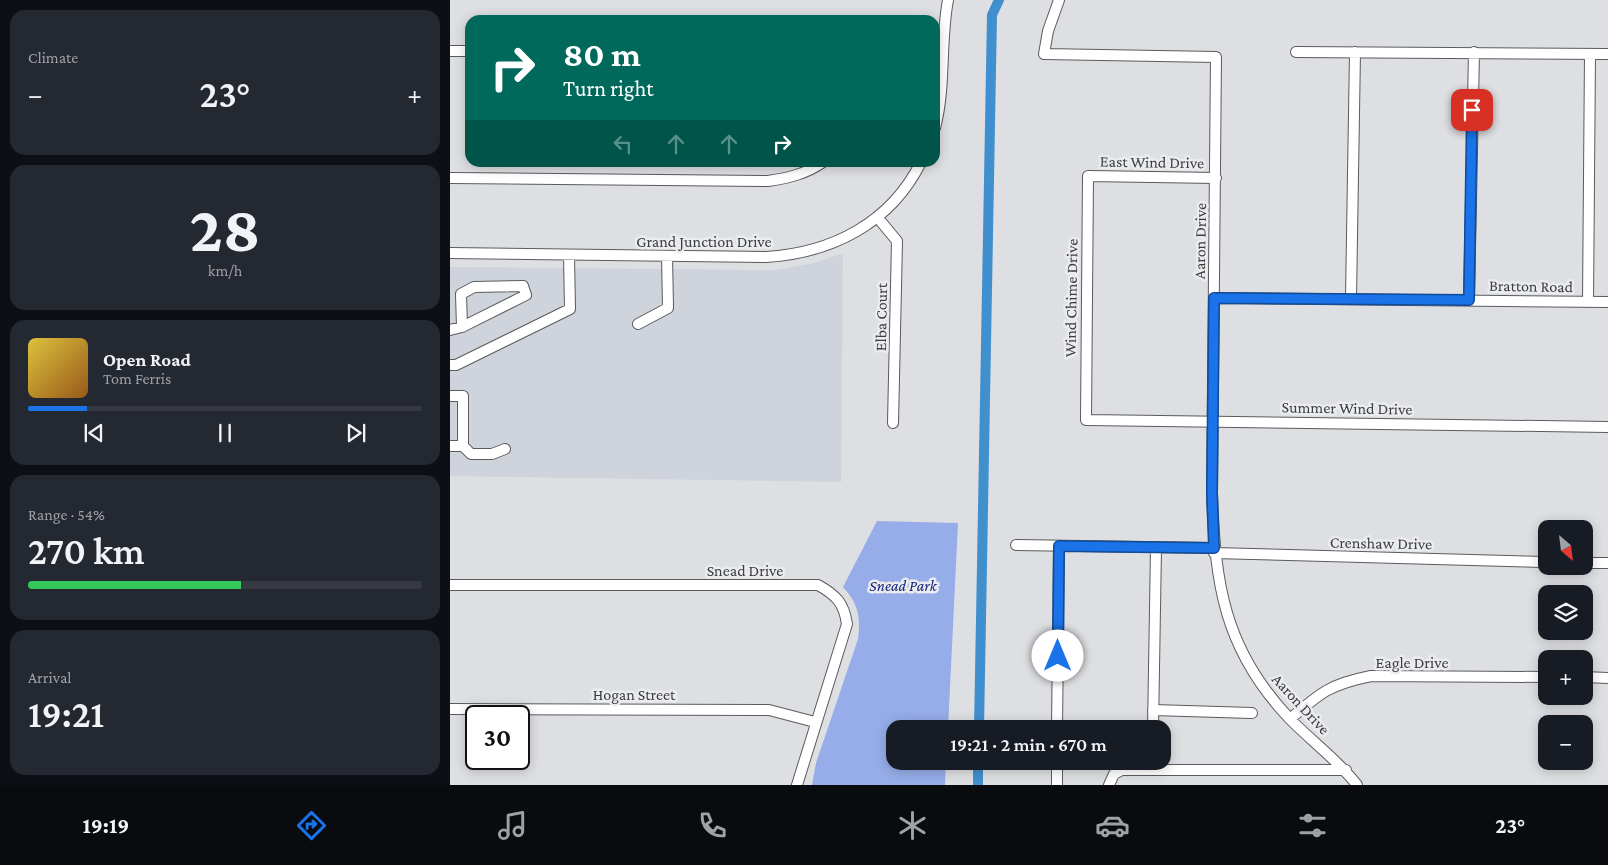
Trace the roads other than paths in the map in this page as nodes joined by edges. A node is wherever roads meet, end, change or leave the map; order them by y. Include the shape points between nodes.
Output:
1 (948, 0) edge
2 (1059, 0) edge
3 (940, 48) edge
4 (450, 51) edge
5 (465, 51) edge
6 (1296, 52) dead end
7 (1355, 52) junction
8 (1474, 52) junction
9 (1590, 54) junction
10 (1608, 54) edge
11 (816, 167) edge
12 (918, 167) edge
13 (1088, 176) joint
14 (450, 178) edge
15 (1216, 178) junction
16 (878, 218) junction
17 (450, 253) edge
18 (569, 255) junction
19 (667, 256) junction
20 (1214, 298) junction
21 (1351, 298) junction
22 (1469, 300) junction
23 (1588, 302) junction
24 (1608, 302) edge
25 (638, 324) dead end
26 (462, 327) junction
27 (450, 330) edge
28 (450, 365) edge
29 (450, 396) edge
30 (1086, 420) joint
31 (1213, 421) junction
32 (893, 423) dead end
33 (1608, 427) edge
34 (450, 446) edge
35 (463, 446) junction
36 (505, 449) dead end
37 (1016, 545) dead end
38 (1059, 546) junction
39 (1156, 548) junction
40 (1214, 551) junction
41 (1538, 562) edge
42 (1593, 563) edge
43 (1608, 564) edge
44 (450, 585) edge
45 (1538, 677) edge
46 (1593, 677) edge
47 (1608, 678) edge
48 (450, 709) edge
49 (1153, 710) junction
50 (1252, 713) dead end
51 (1290, 719) junction
52 (1057, 720) edge
53 (1152, 720) edge
54 (815, 722) junction
55 (1057, 770) edge
56 (1346, 770) junction
57 (797, 785) edge
58 (1057, 785) edge
59 (1109, 785) edge
60 (1357, 785) edge

1 - 3 street
2 - 15 street, Aaron Drive via 1044,54 1216,57
4 - 5 street
6 - 7 street
7 - 8 street
7 - 21 street
8 - 9 street
8 - 22 street
9 - 10 street
9 - 23 street
11 - 14 street via 790,178 768,181
12 - 16 street, Grand Junction Drive via 898,198
13 - 15 street, East Wind Drive
13 - 30 street, Wind Chime Drive
15 - 20 street, Aaron Drive
16 - 19 street, Grand Junction Drive via 835,243 792,256
16 - 32 street, Elba Court via 897,241
17 - 18 street, Grand Junction Drive
18 - 19 street, Grand Junction Drive
18 - 28 street via 570,309 456,365
19 - 25 street via 668,308
20 - 21 street, Bratton Road
20 - 31 street, Aaron Drive
21 - 22 street, Bratton Road
22 - 23 street, Bratton Road
23 - 24 street, Bratton Road
26 - 26 street via 526,295 523,286 474,287 461,294
26 - 27 street
29 - 35 street via 463,396
30 - 31 street, Summer Wind Drive
31 - 33 street, Summer Wind Drive
31 - 40 street, Aaron Drive
34 - 35 street
35 - 36 street via 471,454 492,454
37 - 38 street, Crenshaw Drive
38 - 39 street, Crenshaw Drive
38 - 52 street
39 - 40 street, Crenshaw Drive
39 - 49 street
40 - 41 street, Crenshaw Drive
40 - 51 street, Aaron Drive via 1223,604 1245,660 1266,692
42 - 43 street
44 - 54 street, Snead Drive via 818,585 840,600 848,624
45 - 51 street, Eagle Drive via 1372,676 1346,681 1320,693
46 - 47 street
48 - 54 street, Hogan Street via 769,710
49 - 50 street
49 - 53 street
51 - 56 street, Aaron Drive
54 - 57 street, Snead Drive
55 - 58 street
56 - 59 street via 1122,770 1114,774
56 - 60 street, Aaron Drive

